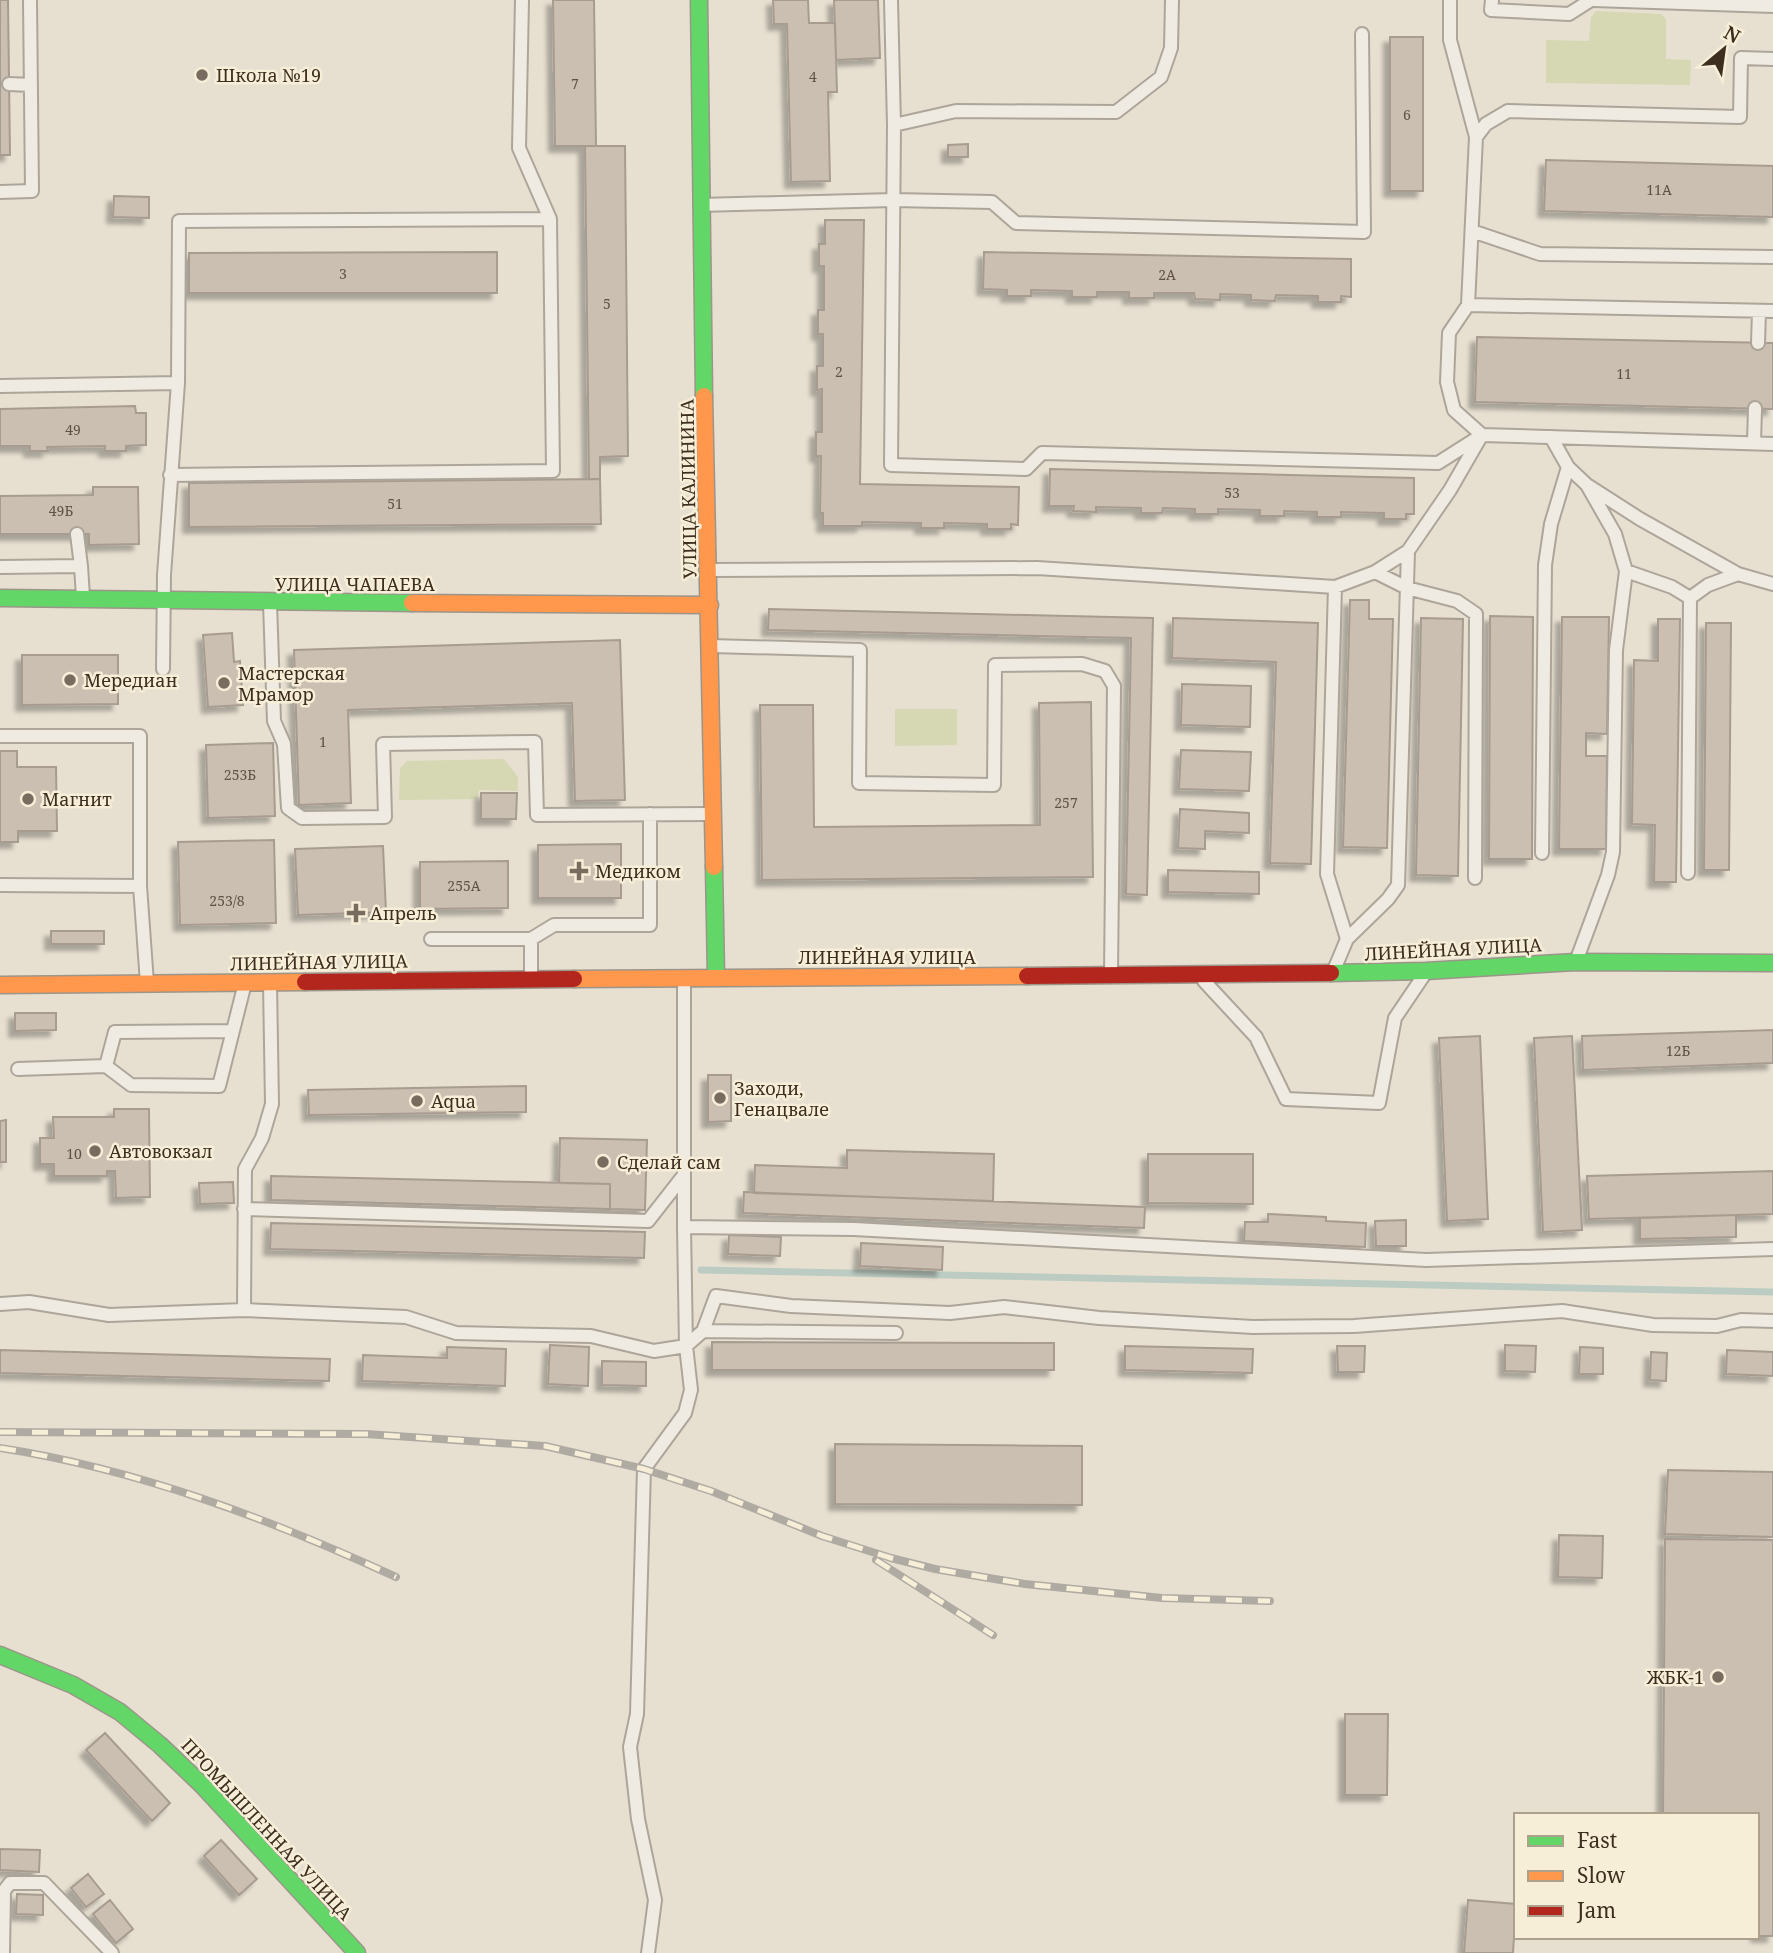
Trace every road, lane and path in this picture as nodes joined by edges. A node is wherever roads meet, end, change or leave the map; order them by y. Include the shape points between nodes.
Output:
1 (30, 0) edge
2 (522, 0) edge
3 (699, 0) edge
4 (891, 0) edge
5 (1172, 0) edge
6 (1450, 0) edge
7 (1492, 0) edge
8 (1592, 0) edge
9 (1773, 6) edge
10 (1362, 34) dead end
11 (1773, 59) edge
12 (9, 84) dead end
13 (31, 85) junction
14 (894, 125) junction
15 (1476, 137) junction
16 (0, 192) edge
17 (893, 200) junction
18 (700, 205) junction
19 (550, 219) junction
20 (1472, 231) junction
21 (1773, 257) edge
22 (1468, 305) junction
23 (1759, 311) junction
24 (1773, 311) edge
25 (1758, 343) dead end
26 (178, 383) junction
27 (0, 386) edge
28 (1755, 408) dead end
29 (1482, 435) junction
30 (1551, 437) junction
31 (1754, 443) junction
32 (1773, 444) edge
33 (1568, 467) junction
34 (170, 475) junction
35 (1587, 485) junction
36 (77, 534) dead end
37 (1408, 551) junction
38 (80, 566) junction
39 (0, 567) edge
40 (709, 569) junction
41 (1626, 571) junction
42 (1375, 572) junction
43 (1738, 574) junction
44 (1773, 584) edge
45 (1335, 587) junction
46 (1407, 588) junction
47 (1690, 597) junction
48 (0, 598) edge
49 (83, 599) junction
50 (163, 600) junction
51 (270, 602) junction
52 (710, 605) junction
53 (711, 646) junction
54 (163, 669) dead end
55 (0, 736) edge
56 (650, 814) junction
57 (714, 814) junction
58 (1542, 853) dead end
59 (1688, 873) dead end
60 (1475, 878) dead end
61 (0, 885) edge
62 (140, 886) junction
63 (431, 939) dead end
64 (531, 939) junction
65 (1346, 939) junction
66 (1576, 962) junction
67 (1773, 963) edge
68 (1426, 971) junction
69 (1332, 973) junction
70 (1111, 976) junction
71 (1199, 976) junction
72 (684, 977) junction
73 (716, 977) junction
74 (531, 979) junction
75 (270, 982) junction
76 (245, 983) junction
77 (147, 984) junction
78 (0, 985) edge
79 (233, 1031) junction
80 (106, 1066) junction
81 (18, 1069) dead end
82 (684, 1175) junction
83 (244, 1209) junction
84 (684, 1227) junction
85 (1773, 1249) edge
86 (0, 1304) edge
87 (244, 1310) junction
88 (1773, 1321) edge
89 (703, 1331) junction
90 (896, 1333) dead end
91 (686, 1346) junction
92 (0, 1655) edge
93 (4, 1953) edge
94 (112, 1953) edge
95 (357, 1953) edge
96 (648, 1953) edge

1 - 13 lane
2 - 19 lane via 519,148
3 - 18 main road, УЛИЦА КАЛИНИНА
4 - 14 lane
5 - 14 lane via 1171,48 1161,78 1116,112 956,111
6 - 15 lane via 1450,40
7 - 8 lane via 1491,10 1569,14
8 - 9 lane
10 - 17 lane via 1364,232 1016,223 992,202
11 - 15 lane via 1741,58 1740,117 1508,111 1486,124
12 - 13 lane
13 - 16 lane via 32,191
14 - 17 lane
15 - 20 lane
17 - 18 lane
17 - 29 lane via 891,465 1026,470 1042,453 1438,463
18 - 40 main road, УЛИЦА КАЛИНИНА
19 - 26 lane via 179,221
19 - 34 lane via 553,471
20 - 21 lane via 1540,254
20 - 22 lane
22 - 23 lane
22 - 29 lane via 1449,333 1447,382 1454,410
23 - 24 lane
23 - 25 lane
26 - 27 lane
26 - 34 lane
28 - 31 lane
29 - 30 lane
29 - 37 lane
30 - 31 lane
30 - 33 lane
31 - 32 lane
33 - 35 lane
33 - 58 lane via 1551,524 1545,565
34 - 50 lane
35 - 41 lane via 1615,534
35 - 43 lane
36 - 38 lane
37 - 42 lane
37 - 46 lane
38 - 39 lane
38 - 49 lane
40 - 45 lane via 1037,568
40 - 52 main road, УЛИЦА КАЛИНИНА
41 - 47 lane
41 - 66 lane via 1616,650 1613,852
42 - 45 lane
42 - 46 lane
43 - 44 lane
43 - 47 lane
45 - 65 lane via 1327,874
46 - 60 lane via 1457,601 1476,614
46 - 65 lane via 1398,885
47 - 59 lane
48 - 49 main road, УЛИЦА ЧАПАЕВА
49 - 50 main road, УЛИЦА ЧАПАЕВА
50 - 51 main road, УЛИЦА ЧАПАЕВА
50 - 54 lane
51 - 52 main road, УЛИЦА ЧАПАЕВА
51 - 56 lane via 274,722 284,744 288,808 302,818 385,817 383,744 535,741 537,815
52 - 53 main road, УЛИЦА КАЛИНИНА
53 - 57 main road, УЛИЦА КАЛИНИНА
53 - 70 lane via 860,650 859,783 994,785 995,665 1082,664 1105,671 1114,686
55 - 62 lane via 140,736
56 - 57 lane
56 - 64 lane via 650,925 554,925
57 - 73 main road, УЛИЦА КАЛИНИНА
61 - 62 lane
62 - 77 lane
63 - 64 lane
64 - 74 lane
65 - 69 lane
66 - 67 main road, ЛИНЕЙНАЯ УЛИЦА
66 - 68 main road, ЛИНЕЙНАЯ УЛИЦА
68 - 69 main road, ЛИНЕЙНАЯ УЛИЦА
68 - 71 lane via 1395,1018 1379,1103 1286,1099 1256,1037
69 - 71 main road, ЛИНЕЙНАЯ УЛИЦА
70 - 71 main road, ЛИНЕЙНАЯ УЛИЦА
70 - 73 main road, ЛИНЕЙНАЯ УЛИЦА
72 - 73 main road, ЛИНЕЙНАЯ УЛИЦА
72 - 74 main road, ЛИНЕЙНАЯ УЛИЦА
72 - 82 lane
74 - 75 main road, ЛИНЕЙНАЯ УЛИЦА
75 - 76 main road, ЛИНЕЙНАЯ УЛИЦА
75 - 83 lane via 272,1104 246,1169
76 - 77 main road, ЛИНЕЙНАЯ УЛИЦА
76 - 79 lane
77 - 78 main road, ЛИНЕЙНАЯ УЛИЦА
79 - 80 lane via 115,1032
79 - 80 lane via 219,1086 131,1085
80 - 81 lane
82 - 83 lane via 648,1221
82 - 84 lane
83 - 87 lane
84 - 85 lane via 854,1229 1426,1260
84 - 91 lane
86 - 87 lane via 29,1302 109,1315
87 - 91 lane via 406,1317 456,1334 591,1336 654,1351
88 - 89 lane via 1653,1325 1562,1311 1354,1326 1253,1327 1004,1307 950,1313 791,1306 716,1296
89 - 90 lane
89 - 91 lane
91 - 96 lane via 691,1390 685,1413 644,1469 637,1714 630,1747 638,1819 655,1900
92 - 95 main road, ПРОМЫШЛЕННАЯ УЛИЦА via 73,1685 120,1712 160,1745 202,1784
93 - 94 lane via 4,1891 10,1883 44,1882

